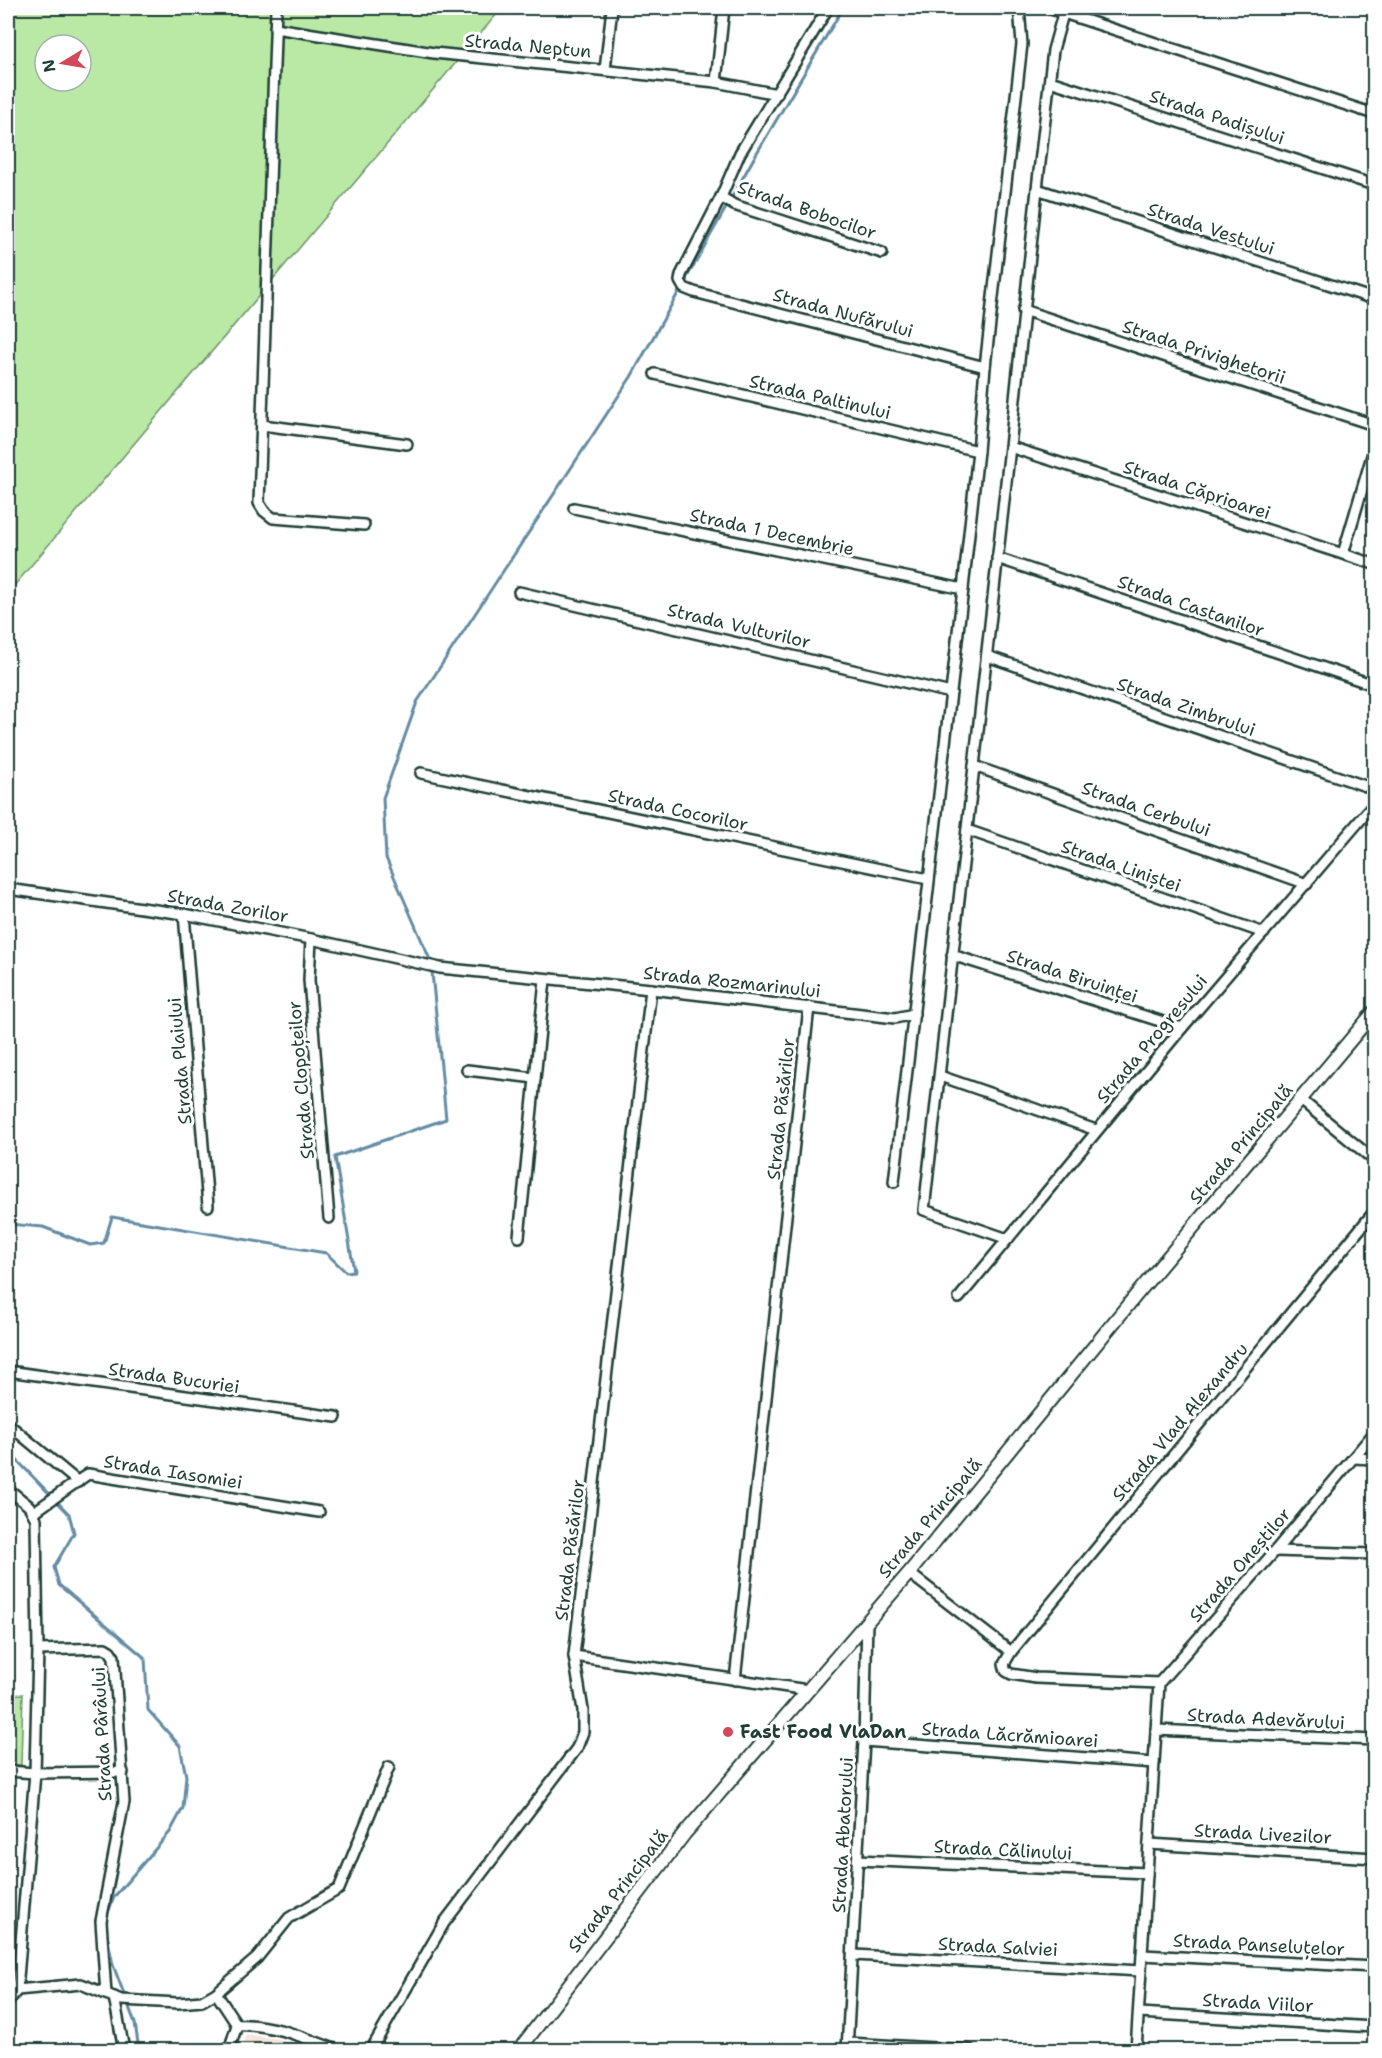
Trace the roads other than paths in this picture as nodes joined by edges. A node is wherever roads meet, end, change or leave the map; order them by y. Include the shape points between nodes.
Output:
1 (276, 8) edge
2 (612, 8) edge
3 (724, 8) edge
4 (828, 8) edge
5 (1019, 8) edge
6 (1048, 8) edge
7 (1063, 14) junction
8 (275, 28) junction
9 (605, 70) junction
10 (1050, 81) junction
11 (716, 82) junction
12 (777, 94) junction
13 (1374, 114) edge
14 (1374, 185) edge
15 (1037, 189) junction
16 (722, 197) junction
17 (882, 253) dead end
18 (1374, 299) edge
19 (1023, 310) junction
20 (985, 367) junction
21 (655, 375) dead end
22 (262, 425) junction
23 (1374, 425) edge
24 (407, 444) dead end
25 (1010, 447) junction
26 (1374, 449) edge
27 (978, 451) junction
28 (574, 508) dead end
29 (364, 525) dead end
30 (1343, 554) junction
31 (997, 558) junction
32 (1374, 564) edge
33 (963, 589) junction
34 (519, 592) dead end
35 (987, 656) junction
36 (1374, 685) edge
37 (951, 693) junction
38 (974, 766) junction
39 (420, 773) dead end
40 (1374, 789) edge
41 (1374, 804) edge
42 (967, 830) junction
43 (928, 879) junction
44 (1307, 884) junction
45 (8, 889) edge
46 (184, 914) junction
47 (1264, 933) junction
48 (311, 939) junction
49 (952, 955) junction
50 (440, 968) joint
51 (545, 980) junction
52 (651, 989) junction
53 (809, 1007) junction
54 (1374, 1012) edge
55 (914, 1014) junction
56 (1182, 1028) junction
57 (468, 1070) dead end
58 (940, 1076) junction
59 (535, 1078) junction
60 (1301, 1100) junction
61 (1096, 1130) junction
62 (1374, 1160) edge
63 (894, 1182) dead end
64 (208, 1206) dead end
65 (1374, 1212) edge
66 (328, 1218) dead end
67 (519, 1237) dead end
68 (1008, 1239) junction
69 (960, 1298) dead end
70 (8, 1371) edge
71 (336, 1417) dead end
72 (8, 1424) edge
73 (1374, 1433) edge
74 (1353, 1458) junction
75 (1374, 1459) edge
76 (78, 1482) junction
77 (8, 1489) edge
78 (34, 1512) junction
79 (319, 1512) dead end
80 (1275, 1551) junction
81 (1374, 1554) edge
82 (909, 1573) junction
83 (867, 1621) junction
84 (38, 1650) junction
85 (1011, 1652) junction
86 (574, 1656) junction
87 (735, 1680) junction
88 (1159, 1683) junction
89 (808, 1690) junction
90 (1156, 1730) junction
91 (1374, 1740) edge
92 (864, 1741) junction
93 (1154, 1762) junction
94 (389, 1767) dead end
95 (8, 1771) edge
96 (123, 1772) junction
97 (34, 1773) junction
98 (1149, 1844) junction
99 (1374, 1858) edge
100 (857, 1860) junction
101 (1147, 1873) junction
102 (854, 1955) junction
103 (1142, 1955) junction
104 (1374, 1967) edge
105 (1141, 1971) junction
106 (17, 1990) junction
107 (216, 1992) junction
108 (113, 1997) junction
109 (8, 2002) edge
110 (1139, 2013) junction
111 (237, 2025) junction
112 (1374, 2027) edge
113 (848, 2047) edge
114 (124, 2050) edge
115 (230, 2050) edge
116 (337, 2050) edge
117 (371, 2050) edge
118 (519, 2050) edge
119 (970, 2050) edge
120 (1136, 2050) edge

1 - 8 street
2 - 9 street
3 - 11 street
4 - 12 street
5 - 20 street via 1022,44
6 - 7 street
7 - 10 street
7 - 13 street
8 - 9 street, Strada Neptun via 434,53
8 - 22 street
9 - 11 street, Strada Neptun
10 - 14 street, Strada Padișului
10 - 15 street
11 - 12 street, Strada Neptun
12 - 16 street via 740,153
15 - 18 street, Strada Vestului
15 - 19 street
16 - 17 street, Strada Bobocilor via 734,205
16 - 20 street, Strada Nufărului via 681,275 686,287
19 - 23 street, Strada Privighetorii
19 - 25 street
20 - 27 street
21 - 27 street, Strada Paltinului
22 - 24 street
22 - 29 street via 260,503 268,515
25 - 30 street, Strada Căprioarei
25 - 31 street
26 - 30 street
27 - 33 street
28 - 33 street, Strada 1 Decembrie
30 - 32 street, Strada Căprioarei
31 - 35 street
31 - 36 street, Strada Castanilor
33 - 37 street
34 - 37 street, Strada Vulturilor
35 - 38 street
35 - 40 street, Strada Zimbrului
37 - 43 street
38 - 42 street
38 - 44 street, Strada Cerbului
39 - 43 street, Strada Cocorilor
41 - 44 street, Strada Progresului
42 - 47 street, Strada Liniștei
42 - 49 street
43 - 55 street
44 - 47 street, Strada Progresului
45 - 46 street, Strada Zorilor
46 - 48 street, Strada Zorilor
46 - 64 street, Strada Plaiului
47 - 56 street, Strada Progresului
48 - 50 street, Strada Zorilor
48 - 66 street, Strada Clopoțeilor via 309,980
49 - 56 street, Strada Biruinței
49 - 58 street
50 - 51 street, Strada Rozmarinului
51 - 52 street, Strada Rozmarinului
51 - 59 street
52 - 53 street, Strada Rozmarinului
52 - 86 street, Strada Păsărilor
53 - 55 street, Strada Rozmarinului via 895,1018
53 - 87 street, Strada Păsărilor
54 - 60 main road, Strada Principală
55 - 63 street
56 - 61 street, Strada Progresului
57 - 59 street
58 - 61 street
58 - 68 street via 924,1210
59 - 67 street
60 - 62 street
60 - 82 main road, Strada Principală
61 - 68 street, Strada Progresului
65 - 85 street, Strada Vlad Alexandru
68 - 69 street, Strada Progresului
70 - 71 street, Strada Bucuriei
72 - 76 street
73 - 74 street, Strada Oneștilor
74 - 75 street
74 - 80 street, Strada Oneștilor
76 - 78 street, Strada Iasomiei
76 - 79 street, Strada Iasomiei via 88,1474
77 - 78 street
78 - 84 street
80 - 81 street
80 - 88 street, Strada Oneștilor
82 - 83 main road, Strada Principală
82 - 85 street
83 - 89 main road, Strada Principală
83 - 92 street, Strada Abatorului
84 - 96 street, Strada Pârâului via 110,1651 115,1664
84 - 97 street
85 - 88 street via 1004,1664 1011,1674
86 - 87 street
86 - 117 street, Strada Păsărilor via 583,1710 583,1732 577,1748 444,1923
87 - 89 street
88 - 90 street
89 - 118 main road, Strada Principală via 654,1872
90 - 91 street, Strada Adevărului
90 - 93 street
92 - 93 street, Strada Lăcrămioarei
92 - 100 street, Strada Abatorului
93 - 98 street
94 - 107 street via 339,1889 289,1918 257,1958
95 - 97 street
96 - 97 street
96 - 108 street, Strada Pârâului via 124,1802 101,1921
97 - 106 street
98 - 99 street, Strada Livezilor
98 - 101 street
100 - 101 street, Strada Călinului
100 - 102 street, Strada Abatorului
101 - 103 street
102 - 105 street, Strada Salviei
102 - 113 street, Strada Abatorului
103 - 104 street, Strada Panseluțelor
103 - 105 street
105 - 110 street
106 - 108 street via 81,1984
106 - 109 street
107 - 108 street via 202,2001 190,2002
107 - 111 street
108 - 114 street, Strada Pârâului
110 - 112 street, Strada Viilor
110 - 120 street
111 - 115 street
111 - 116 street via 291,2032
113 - 119 street

